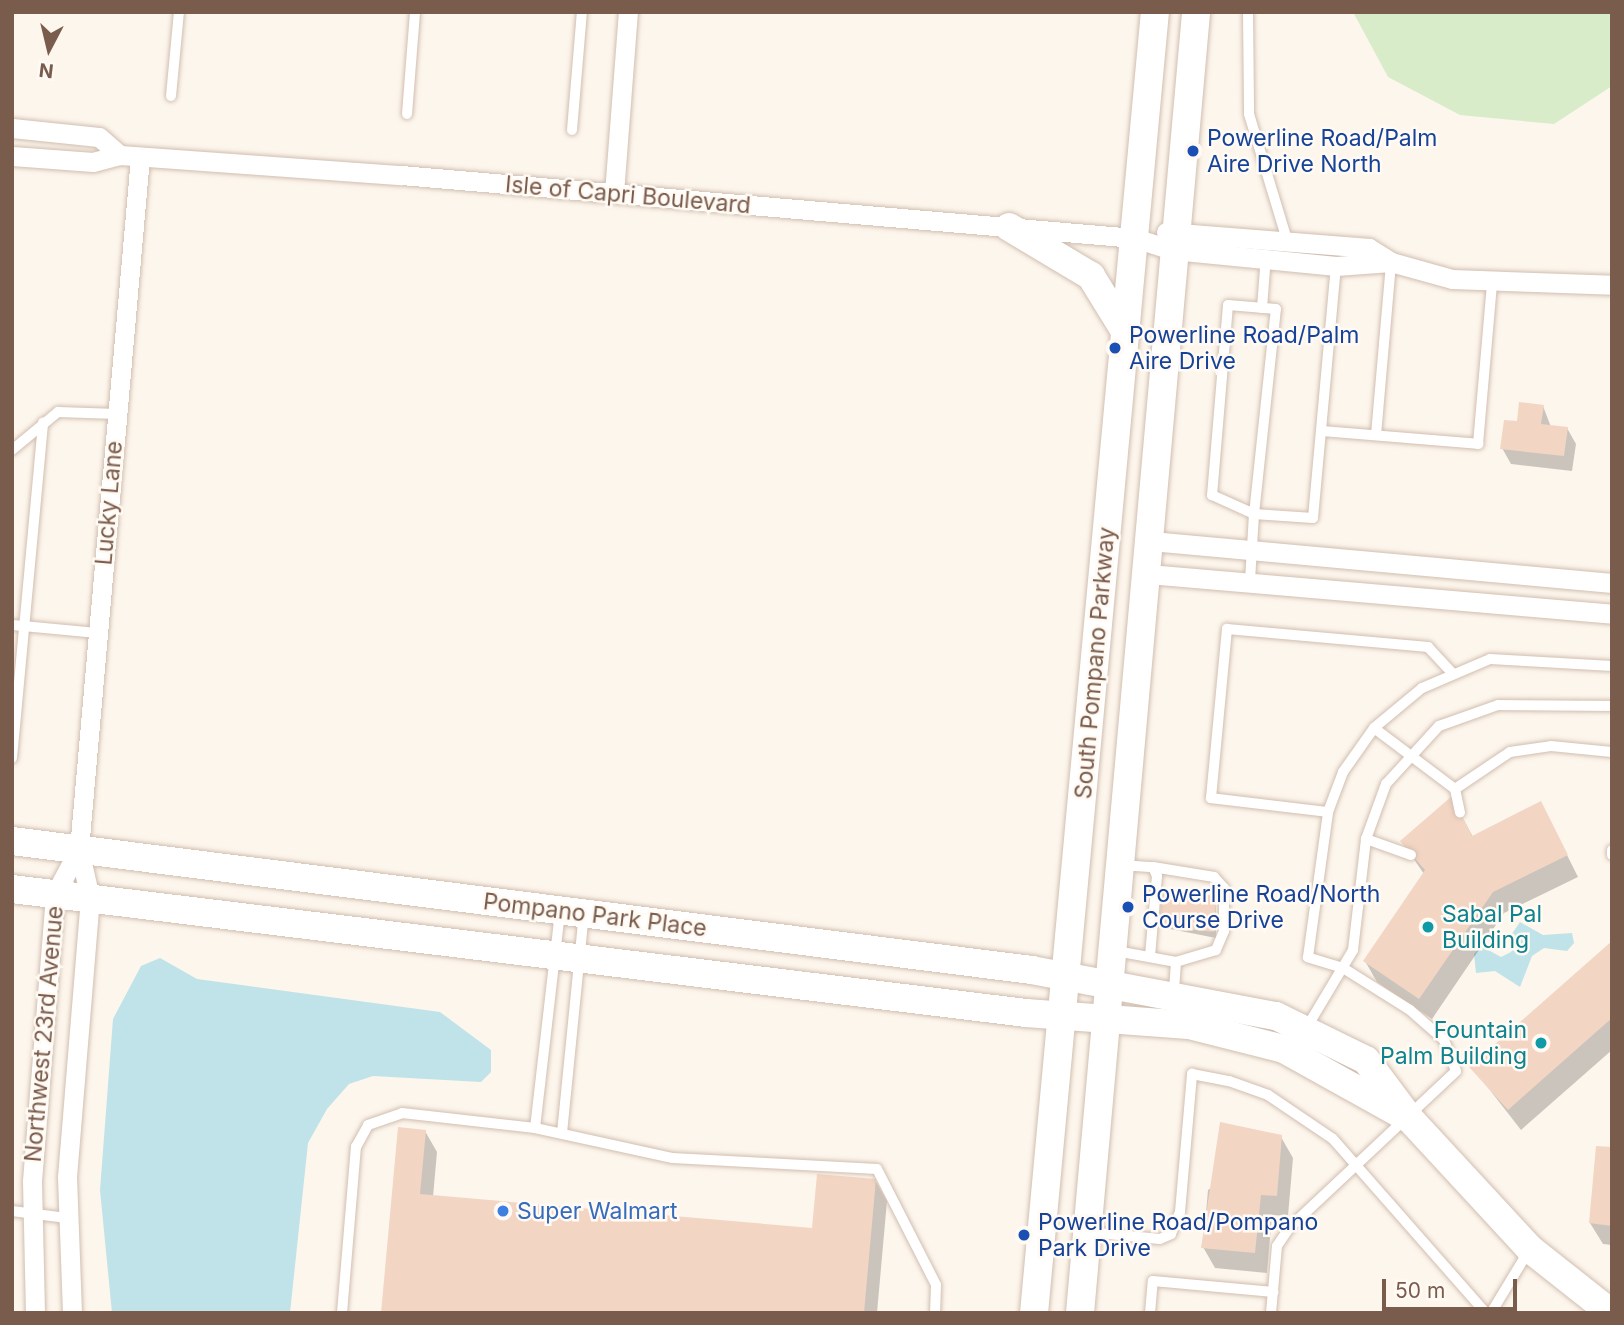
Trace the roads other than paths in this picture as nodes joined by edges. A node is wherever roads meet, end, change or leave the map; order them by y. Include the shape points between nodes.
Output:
1 (179, 12) edge
2 (415, 12) edge
3 (582, 12) edge
4 (628, 12) edge
5 (1154, 12) edge
6 (1196, 12) edge
7 (1248, 12) edge
8 (171, 96) dead end
9 (407, 114) dead end
10 (12, 128) edge
11 (572, 130) dead end
12 (120, 155) junction
13 (12, 156) edge
14 (140, 157) junction
15 (614, 193) junction
16 (1009, 227) junction
17 (1135, 238) junction
18 (1174, 240) junction
19 (1338, 245) junction
20 (1267, 249) junction
21 (1288, 251) junction
22 (1391, 262) junction
23 (1336, 266) junction
24 (1492, 283) junction
25 (1612, 285) edge
26 (1262, 308) junction
27 (1126, 333) junction
28 (117, 414) junction
29 (43, 422) junction
30 (1321, 431) junction
31 (1376, 435) junction
32 (12, 450) edge
33 (1254, 514) junction
34 (1151, 541) junction
35 (1252, 550) junction
36 (1392, 563) junction
37 (1148, 574) junction
38 (1554, 578) junction
39 (1250, 581) junction
40 (1612, 583) edge
41 (1391, 594) junction
42 (1553, 608) junction
43 (1612, 614) edge
44 (12, 625) edge
45 (28, 626) junction
46 (98, 633) junction
47 (1612, 666) edge
48 (1451, 672) junction
49 (1612, 706) edge
50 (1374, 728) junction
51 (1612, 752) edge
52 (1409, 755) junction
53 (12, 758) edge
54 (1455, 789) junction
55 (1328, 811) junction
56 (1460, 812) dead end
57 (1366, 839) junction
58 (12, 841) edge
59 (79, 849) junction
60 (1411, 855) dead end
61 (1121, 865) junction
62 (1153, 867) junction
63 (12, 889) edge
64 (55, 894) junction
65 (90, 898) junction
66 (572, 912) junction
67 (1113, 951) junction
68 (1150, 956) junction
69 (568, 958) junction
70 (1176, 962) junction
71 (1343, 968) junction
72 (1066, 976) junction
73 (1110, 987) junction
74 (1173, 998) junction
75 (1061, 1015) junction
76 (1314, 1016) junction
77 (1107, 1018) junction
78 (1410, 1119) junction
79 (535, 1128) junction
80 (562, 1133) junction
81 (1358, 1167) junction
82 (22, 1212) edge
83 (66, 1218) junction
84 (1087, 1232) junction
85 (1530, 1249) junction
86 (1273, 1292) junction
87 (35, 1313) edge
88 (72, 1313) edge
89 (342, 1313) edge
90 (934, 1313) edge
91 (1034, 1313) edge
92 (1080, 1313) edge
93 (1150, 1313) edge
94 (1271, 1313) edge
95 (1489, 1313) edge
96 (1611, 1313) edge

1 - 8 lane
2 - 9 lane
3 - 11 lane
4 - 15 street
5 - 17 street, South Pompano Parkway
6 - 18 street, South Pompano Parkway
7 - 21 lane via 1248,114
10 - 12 street, Isle of Capri Boulevard via 99,137
12 - 13 street, Isle of Capri Boulevard via 93,162
12 - 14 street, Isle of Capri Boulevard
14 - 15 street, Isle of Capri Boulevard
14 - 28 street, Lucky Lane
15 - 16 street, Isle of Capri Boulevard
16 - 17 street, Isle of Capri Boulevard
16 - 27 street via 1091,276
17 - 18 street, Isle of Capri Boulevard
17 - 27 street, South Pompano Parkway
18 - 20 street, Isle of Capri Boulevard
18 - 34 street, South Pompano Parkway
19 - 21 street
19 - 22 street via 1369,248
19 - 23 lane
20 - 21 street, Isle of Capri Boulevard
20 - 26 lane
21 - 23 street
22 - 23 street
22 - 24 street
22 - 31 lane
23 - 30 lane
24 - 25 street
24 - 31 lane via 1478,444
26 - 33 lane via 1276,309
26 - 33 lane via 1228,305 1212,495
27 - 72 street, South Pompano Parkway
28 - 29 lane via 58,412
28 - 46 street, Lucky Lane
29 - 32 lane
29 - 45 lane
30 - 31 lane
30 - 33 lane via 1313,519
33 - 35 lane
34 - 35 street
34 - 37 street, South Pompano Parkway
35 - 36 street
35 - 39 lane
36 - 38 street
36 - 41 street
37 - 39 street
37 - 61 street, South Pompano Parkway
38 - 40 street
38 - 42 street
39 - 41 street
41 - 42 street
42 - 43 street
44 - 45 lane
45 - 46 lane
45 - 53 lane
46 - 59 street, Lucky Lane
47 - 48 lane via 1490,659
48 - 50 lane
48 - 55 lane via 1428,647 1227,629 1211,798
49 - 52 lane via 1498,705 1440,726
50 - 52 lane
50 - 55 lane via 1343,772
51 - 54 lane via 1552,746 1510,752
52 - 54 lane
52 - 57 lane via 1386,784
54 - 56 lane
55 - 71 lane via 1308,957
57 - 60 lane
57 - 71 lane via 1359,922
58 - 59 street, Pompano Park Place
59 - 64 street, Northwest 23rd Avenue
59 - 65 street, Northwest 23rd Avenue
59 - 66 street, Pompano Park Place
61 - 62 lane
61 - 67 street, South Pompano Parkway
62 - 68 lane
62 - 70 lane via 1214,877 1224,888 1224,931 1216,950
63 - 64 street, Pompano Park Place
64 - 65 street, Pompano Park Place
64 - 82 street, Northwest 23rd Avenue
65 - 69 street, Pompano Park Place
65 - 83 street, Northwest 23rd Avenue
66 - 69 lane
66 - 69 lane
66 - 72 street, Pompano Park Place
67 - 68 lane
67 - 73 street, South Pompano Parkway
68 - 70 lane
69 - 75 street, Pompano Park Place
69 - 79 lane
69 - 80 lane
70 - 74 lane
71 - 76 lane
71 - 78 lane via 1444,1040 1456,1071
72 - 73 street, Pompano Park Place
72 - 75 street, South Pompano Parkway
73 - 74 street, Pompano Park Place
73 - 77 street, South Pompano Parkway
74 - 76 street, Pompano Park Place
75 - 77 street, Pompano Park Place
75 - 91 street, South Pompano Parkway
76 - 78 street, Pompano Park Place via 1366,1060
77 - 78 street, Pompano Park Place via 1212,1028 1266,1043 1320,1066
77 - 84 street, South Pompano Parkway
78 - 81 lane
78 - 85 street
79 - 80 lane
79 - 89 lane via 402,1113 368,1125 356,1147
80 - 90 lane via 673,1157 877,1169 936,1284
81 - 84 lane via 1324,1132 1268,1095 1192,1074 1177,1226 1160,1239
81 - 86 lane via 1289,1228 1278,1246
81 - 95 lane
82 - 83 lane
82 - 87 street, Northwest 23rd Avenue
83 - 88 street, Northwest 23rd Avenue
84 - 92 street, South Pompano Parkway
85 - 95 lane
85 - 96 street
86 - 93 lane via 1153,1281
86 - 94 lane

